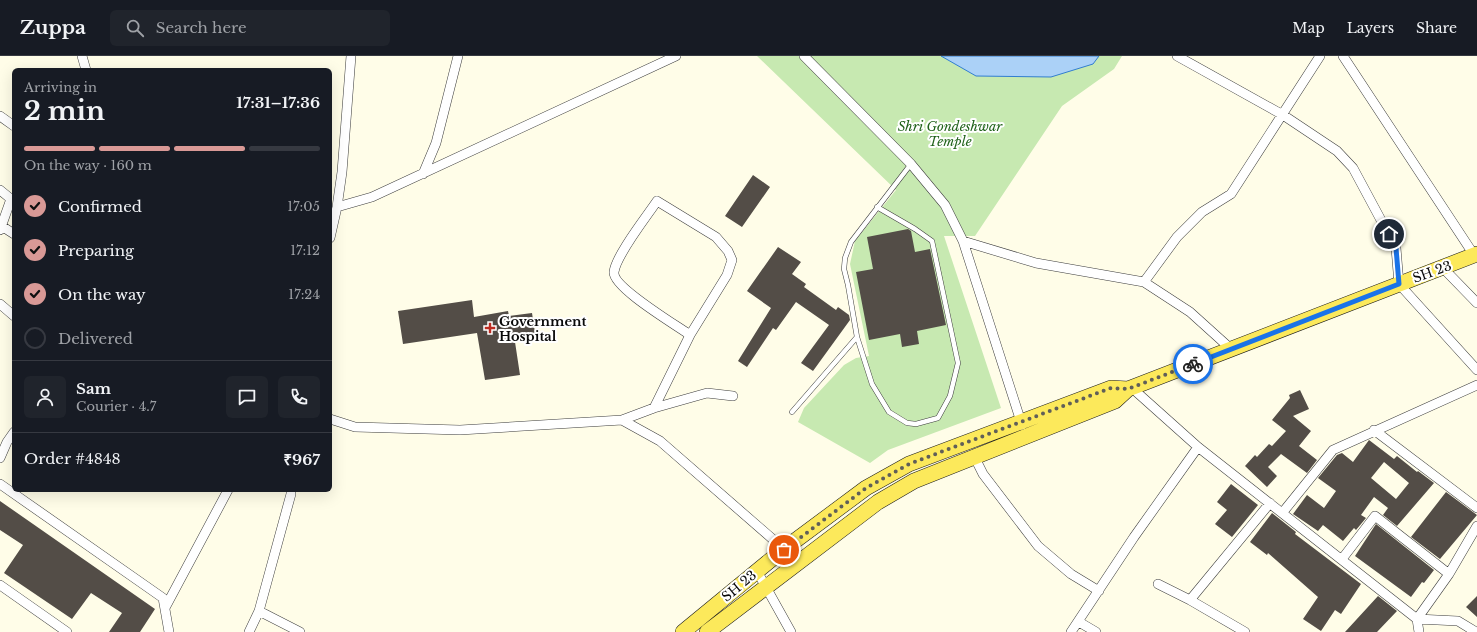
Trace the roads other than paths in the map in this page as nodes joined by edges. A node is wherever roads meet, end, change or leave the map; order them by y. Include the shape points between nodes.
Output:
1 (82, 56) edge
2 (351, 56) edge
3 (458, 56) edge
4 (676, 56) edge
5 (804, 56) edge
6 (1177, 56) edge
7 (1319, 56) edge
8 (1343, 56) edge
9 (85, 68) edge
10 (1283, 115) junction
11 (0, 116) edge
12 (12, 125) edge
13 (911, 164) junction
14 (423, 174) junction
15 (0, 190) edge
16 (337, 207) junction
17 (877, 208) junction
18 (1, 227) edge
19 (332, 229) edge
20 (12, 233) edge
21 (963, 241) junction
22 (1475, 254) edge
23 (1443, 268) junction
24 (1144, 282) junction
25 (1399, 284) junction
26 (1477, 303) edge
27 (0, 304) edge
28 (12, 314) edge
29 (690, 335) junction
30 (857, 337) junction
31 (1231, 349) junction
32 (1477, 370) edge
33 (1477, 384) edge
34 (1130, 388) junction
35 (733, 396) dead end
36 (1081, 398) junction
37 (654, 408) junction
38 (792, 412) dead end
39 (1086, 413) junction
40 (332, 420) edge
41 (622, 420) junction
42 (1020, 421) junction
43 (1374, 430) junction
44 (0, 435) edge
45 (12, 435) edge
46 (1026, 436) junction
47 (7, 442) junction
48 (1198, 447) junction
49 (939, 452) junction
50 (974, 456) junction
51 (0, 458) edge
52 (945, 468) junction
53 (0, 484) edge
54 (227, 492) edge
55 (291, 494) dead end
56 (1270, 503) junction
57 (1477, 508) edge
58 (1283, 512) junction
59 (1477, 526) edge
60 (784, 550) junction
61 (1342, 559) junction
62 (795, 564) junction
63 (757, 571) junction
64 (1449, 574) junction
65 (1158, 584) dead end
66 (0, 585) edge
67 (767, 585) junction
68 (1098, 591) junction
69 (1190, 600) junction
70 (165, 608) junction
71 (259, 611) junction
72 (1417, 618) junction
73 (1078, 622) junction
74 (1239, 630) edge
75 (67, 632) edge
76 (169, 632) edge
77 (249, 632) edge
78 (300, 632) edge
79 (683, 632) edge
80 (707, 632) edge
81 (791, 632) edge
82 (1071, 632) edge
83 (1096, 632) edge
84 (1419, 632) edge
85 (1476, 632) edge

1 - 9 street
2 - 16 street
3 - 14 street via 436,143
4 - 14 street
5 - 13 street
6 - 10 street
7 - 10 street
8 - 22 street
10 - 24 street via 1231,194 1202,212 1177,237
10 - 25 street via 1337,151 1353,168 1396,248
11 - 12 street
13 - 17 lane
13 - 21 street via 945,205
14 - 16 street via 372,197
15 - 18 street via 11,199
16 - 19 street
17 - 30 lane via 851,242 845,258 844,270
17 - 30 lane via 932,241 958,363 950,396 938,418 916,424 907,423 889,412 872,384
18 - 20 street
21 - 24 street via 1036,262
21 - 42 street
22 - 23 main road, SH 23
23 - 25 main road, SH 23
23 - 26 street
24 - 31 street via 1190,312
25 - 31 main road, SH 23
25 - 32 street
27 - 28 street
29 - 29 street via 627,292 615,280 614,272 619,258 657,200 716,237 732,260 728,275
29 - 37 street
30 - 38 lane
31 - 34 main road, SH 23
33 - 43 street
34 - 36 main road, SH 23 via 1111,388
34 - 39 main road via 1115,401
34 - 48 street
35 - 37 street via 707,393
36 - 39 main road
36 - 42 main road, SH 23
37 - 41 street
39 - 46 main road
40 - 41 street via 355,427 460,430
41 - 60 street via 660,441
42 - 46 street
42 - 49 main road, SH 23
43 - 57 street
43 - 58 street via 1333,450
44 - 47 street
45 - 47 street
46 - 50 main road
47 - 51 street
48 - 56 street
48 - 68 street
49 - 52 main road
49 - 60 main road, SH 23 via 909,464 866,488
50 - 52 main road
50 - 68 street via 983,474 1038,546 1071,574
52 - 62 main road via 914,481 878,502
53 - 70 street via 163,598
54 - 70 street
55 - 71 street
56 - 58 street
56 - 69 street
58 - 61 street
59 - 64 street
60 - 62 street
60 - 63 main road, SH 23
61 - 64 street via 1375,516
61 - 72 street
62 - 67 main road
63 - 67 street
63 - 79 main road, SH 23
64 - 72 street
65 - 69 street
66 - 75 street
67 - 80 main road
67 - 81 street
68 - 73 street
69 - 74 street
70 - 76 street
71 - 77 street
71 - 78 street
72 - 84 street
72 - 85 street via 1458,621
73 - 82 street
73 - 83 street

